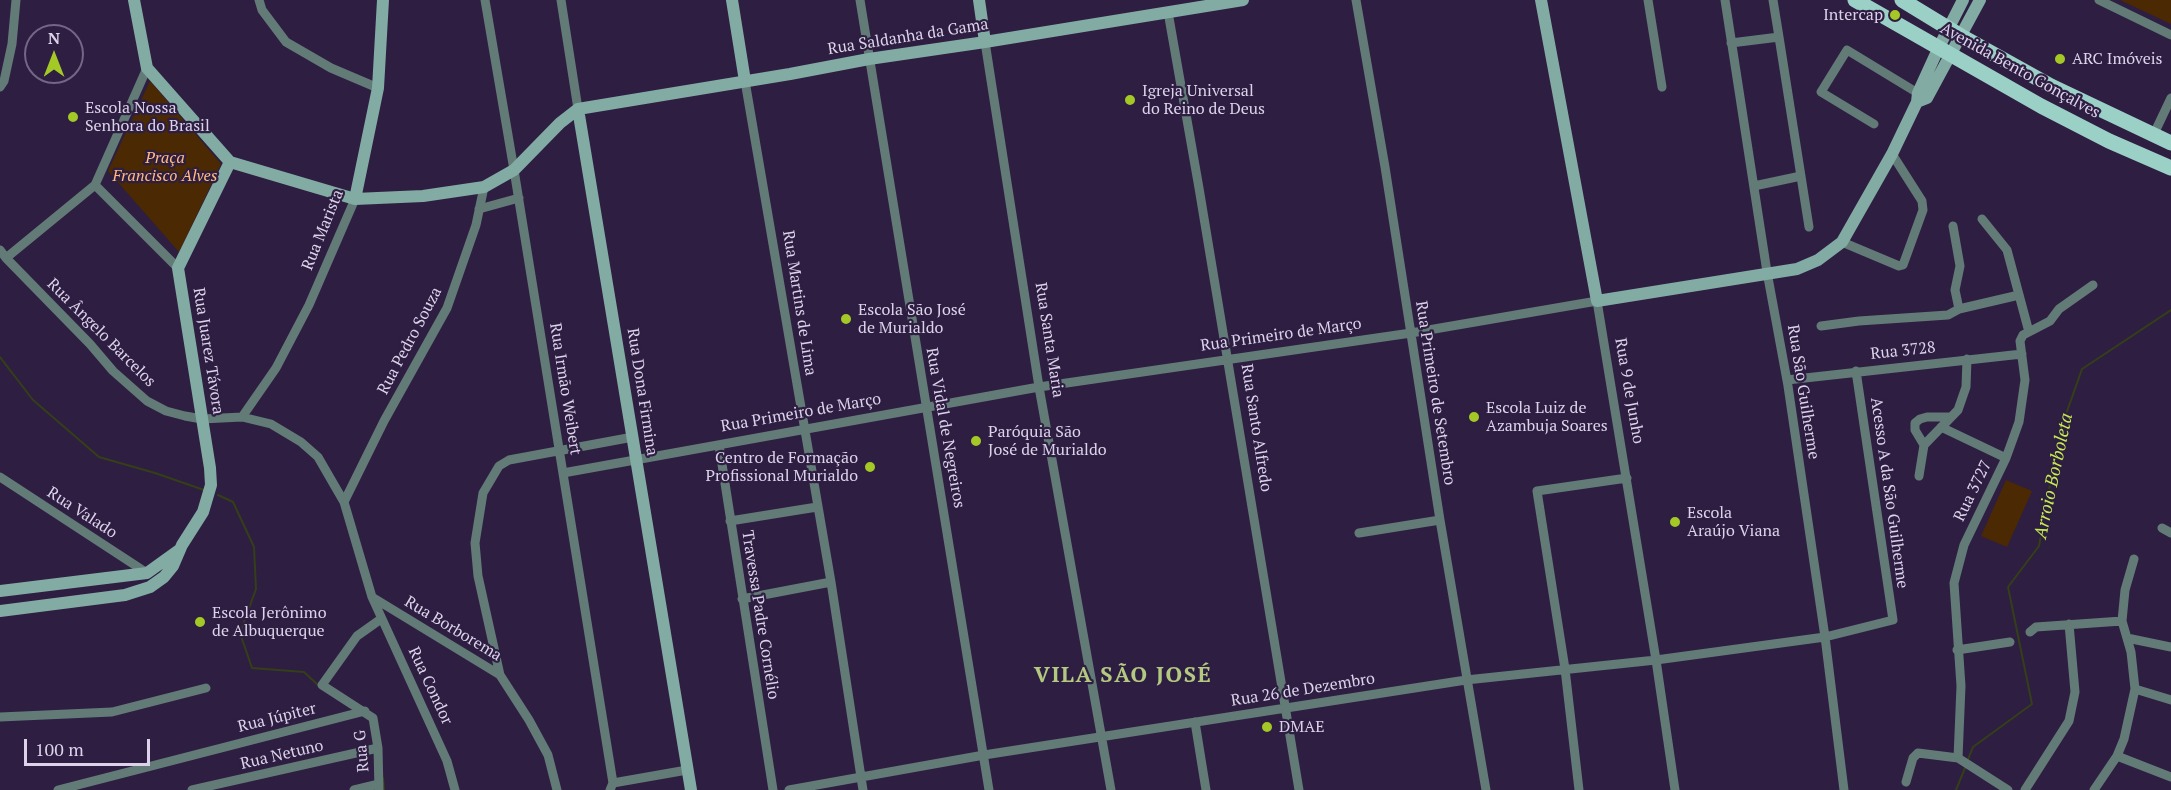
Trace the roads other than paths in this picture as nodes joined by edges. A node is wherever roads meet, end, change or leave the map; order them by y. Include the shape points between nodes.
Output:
1 (16, 0) edge
2 (134, 0) edge
3 (259, 0) edge
4 (383, 0) edge
5 (485, 0) edge
6 (561, 0) edge
7 (732, 0) edge
8 (860, 0) edge
9 (979, 0) edge
10 (1243, 0) edge
11 (1356, 0) edge
12 (1541, 0) edge
13 (1648, 0) edge
14 (1725, 0) edge
15 (1773, 0) edge
16 (1855, 0) edge
17 (1902, 0) edge
18 (1963, 0) edge
19 (1980, 0) edge
20 (2098, 0) edge
21 (1167, 6) edge
22 (1954, 32) junction
23 (2171, 35) edge
24 (1779, 37) junction
25 (985, 42) junction
26 (1731, 43) junction
27 (1945, 51) junction
28 (869, 59) junction
29 (147, 68) junction
30 (745, 81) junction
31 (0, 87) edge
32 (1662, 87) dead end
33 (378, 88) junction
34 (1921, 98) junction
35 (2171, 98) edge
36 (578, 108) junction
37 (1874, 124) dead end
38 (2152, 136) junction
39 (2171, 143) edge
40 (1892, 154) junction
41 (230, 162) junction
42 (2171, 168) edge
43 (514, 170) junction
44 (1801, 176) junction
45 (95, 185) junction
46 (1754, 186) junction
47 (484, 187) junction
48 (519, 198) junction
49 (356, 199) junction
50 (479, 209) junction
51 (1982, 219) dead end
52 (1953, 226) dead end
53 (1809, 227) dead end
54 (1842, 242) junction
55 (3, 254) edge
56 (178, 268) junction
57 (1767, 272) junction
58 (2092, 285) dead end
59 (2019, 294) junction
60 (1597, 301) junction
61 (1959, 309) junction
62 (1821, 326) dead end
63 (2029, 332) junction
64 (1411, 333) junction
65 (2021, 349) junction
66 (1967, 359) junction
67 (1228, 360) junction
68 (1856, 371) junction
69 (1787, 380) junction
70 (1039, 387) junction
71 (925, 408) junction
72 (242, 417) junction
73 (1950, 417) junction
74 (202, 419) junction
75 (1941, 427) junction
76 (804, 430) junction
77 (633, 437) junction
78 (719, 445) junction
79 (1924, 445) junction
80 (560, 452) junction
81 (2006, 458) junction
82 (637, 459) junction
83 (563, 473) junction
84 (1919, 476) dead end
85 (0, 477) edge
86 (1627, 478) junction
87 (344, 502) junction
88 (818, 507) junction
89 (1440, 520) junction
90 (730, 521) junction
91 (1359, 532) dead end
92 (180, 549) junction
93 (2134, 558) dead end
94 (147, 573) junction
95 (124, 576) junction
96 (831, 582) junction
97 (0, 591) edge
98 (125, 595) junction
99 (372, 597) junction
100 (742, 599) junction
101 (0, 611) edge
102 (381, 619) junction
103 (1893, 620) joint
104 (2122, 621) junction
105 (2069, 624) junction
106 (2030, 632) dead end
107 (1825, 637) junction
108 (2127, 638) junction
109 (2010, 642) dead end
110 (2171, 647) edge
111 (1957, 650) junction
112 (1656, 660) junction
113 (1565, 669) junction
114 (500, 675) junction
115 (1467, 680) junction
116 (206, 688) dead end
117 (2135, 689) junction
118 (2171, 700) edge
119 (1284, 708) junction
120 (365, 711) junction
121 (0, 717) edge
122 (1194, 722) junction
123 (1102, 736) junction
124 (378, 748) junction
125 (984, 755) junction
126 (2117, 756) junction
127 (1958, 758) junction
128 (687, 770) junction
129 (861, 777) junction
130 (2171, 777) edge
131 (1906, 782) dead end
132 (379, 787) edge
133 (612, 787) edge
134 (58, 790) edge
135 (192, 790) edge
136 (354, 790) edge
137 (455, 790) edge
138 (557, 790) edge
139 (691, 790) edge
140 (773, 790) edge
141 (789, 790) edge
142 (863, 790) edge
143 (989, 790) edge
144 (1111, 790) edge
145 (1206, 790) edge
146 (1299, 790) edge
147 (1486, 790) edge
148 (1580, 790) edge
149 (1675, 790) edge
150 (1844, 790) edge
151 (2008, 790) edge
152 (2025, 790) edge
153 (2094, 790) edge

1 - 31 street via 12,44
2 - 29 street
3 - 33 street via 286,42 331,68
4 - 33 street, Rua Marista
5 - 43 street, Rua Irmão Weibert
6 - 36 street, Rua Dona Firmina
7 - 30 street, Rua Martins de Lima
8 - 28 street, Rua Vidal de Negreiros
9 - 25 street, Rua Santa Maria
10 - 21 street, Rua Saldanha da Gama
11 - 64 street, Rua Primeiro de Setembro
12 - 60 street, Rua 9 de Junho
13 - 32 street
14 - 26 street, Rua São Guilherme
15 - 24 street
16 - 27 main road, Avenida Bento Gonçalves
17 - 22 main road, Avenida Bento Gonçalves
18 - 22 street
19 - 22 street
20 - 23 street
21 - 25 street, Rua Saldanha da Gama
21 - 67 street, Rua Santo Alfredo
22 - 27 street, Rua Primeiro de Março
22 - 38 main road, Avenida Bento Gonçalves
24 - 26 street
24 - 44 street
25 - 28 street, Rua Saldanha da Gama
25 - 70 street, Rua Santa Maria
26 - 46 street, Rua São Guilherme
27 - 34 street, Rua Primeiro de Março
27 - 42 main road, Avenida Bento Gonçalves via 2089,131
28 - 30 street, Rua Saldanha da Gama
28 - 71 street, Rua Vidal de Negreiros
29 - 41 street
29 - 45 street
30 - 36 street, Rua Saldanha da Gama
30 - 76 street, Rua Martins de Lima
33 - 49 street, Rua Marista
34 - 37 street via 1847,50 1821,92
34 - 40 street, Rua Primeiro de Março
35 - 38 street
36 - 43 street
36 - 77 street, Rua Dona Firmina
38 - 39 main road, Avenida Bento Gonçalves
40 - 54 street, Rua Primeiro de Março
40 - 54 street via 1922,201 1923,210 1903,265
41 - 49 street
41 - 56 street, Rua Juarez Távora
43 - 47 street
43 - 48 street, Rua Irmão Weibert
44 - 46 street
44 - 53 street
45 - 55 street
45 - 56 street
46 - 57 street, Rua São Guilherme
47 - 49 street via 423,196
47 - 50 street, Rua Pedro Souza
48 - 50 street
48 - 80 street, Rua Irmão Weibert
49 - 72 street, Rua Marista via 298,326 276,368
50 - 87 street, Rua Pedro Souza via 447,308
51 - 59 street via 2007,250
52 - 61 street via 1960,266 1955,290
54 - 57 street, Rua Primeiro de Março via 1818,260
55 - 74 street, Rua Ângelo Barcelos via 113,371 147,401 166,411
56 - 74 street, Rua Juarez Távora
57 - 60 street, Rua Primeiro de Março
57 - 69 street, Rua São Guilherme
58 - 63 street via 2059,309 2050,321
59 - 61 street
59 - 63 street
60 - 64 street, Rua Primeiro de Março
60 - 86 street, Rua 9 de Junho
61 - 62 street via 1948,315
63 - 65 street via 2023,335
64 - 67 street, Rua Primeiro de Março
64 - 89 street, Rua Primeiro de Setembro
65 - 66 street, Rua 3728
65 - 81 street, Rua 3727 via 2025,380 2019,422
66 - 68 street, Rua 3728
66 - 73 street via 1966,387 1958,410
67 - 70 street, Rua Primeiro de Março
67 - 119 street, Rua Santo Alfredo
68 - 69 street, Rua 3728
68 - 103 street, Acesso A da São Guilherme
69 - 107 street, Rua São Guilherme
70 - 71 street, Rua Primeiro de Março
70 - 123 street, Rua Santa Maria
71 - 76 street, Rua Primeiro de Março
71 - 125 street, Rua Vidal de Negreiros
72 - 74 street, Rua Ângelo Barcelos
72 - 87 street, Rua Ângelo Barcelos via 270,424 301,442 318,457
73 - 75 street
73 - 79 street via 1927,417 1915,423
74 - 92 street, Rua Juarez Távora via 211,485 202,513
75 - 79 street
75 - 81 street
76 - 78 street, Rua Primeiro de Março
76 - 88 street, Rua Martins de Lima
77 - 80 street
77 - 82 street, Rua Dona Firmina
78 - 82 street, Rua Primeiro de Março
78 - 90 street, Travessa Padre Cornélio
79 - 84 street
80 - 83 street, Rua Irmão Weibert
80 - 114 street via 509,460 499,466 483,493 475,543 478,576
81 - 111 street, Rua 3727 via 1964,545 1954,583
82 - 83 street, Rua Primeiro de Março
82 - 128 street, Rua Dona Firmina
83 - 133 street, Rua Irmão Weibert
85 - 94 street, Rua Valado
86 - 112 street, Rua 9 de Junho
86 - 113 street via 1537,491
87 - 99 street, Rua Ângelo Barcelos
88 - 90 street
88 - 96 street, Rua Martins de Lima
89 - 91 street
89 - 115 street, Rua Primeiro de Setembro
90 - 100 street, Travessa Padre Cornélio
92 - 94 street
92 - 98 street, Rua Juarez Távora via 165,578
93 - 104 street
94 - 95 street
95 - 97 street
95 - 98 street via 128,585
96 - 100 street
96 - 129 street, Rua Martins de Lima
98 - 101 street, Rua Juarez Távora
99 - 102 street, Rua Condor
99 - 114 street, Rua Borborema
100 - 140 street, Travessa Padre Cornélio
102 - 120 street, Rua G via 357,636 322,684
102 - 137 street, Rua Condor via 443,751
103 - 107 street, Rua 26 de Dezembro
104 - 105 street
104 - 108 street
105 - 106 street via 2036,627
105 - 152 street via 2075,692 2069,721
107 - 112 street, Rua 26 de Dezembro
107 - 150 street, Rua São Guilherme
108 - 110 street
108 - 117 street
109 - 111 street
111 - 127 street, Rua 3727 via 1961,686
112 - 113 street, Rua 26 de Dezembro
112 - 149 street, Rua 9 de Junho
113 - 115 street, Rua 26 de Dezembro
113 - 148 street
114 - 138 street, Rua Borborema via 548,755
115 - 119 street, Rua 26 de Dezembro
115 - 147 street, Rua Primeiro de Setembro
116 - 121 street via 112,712
117 - 118 street
117 - 126 street
119 - 122 street, Rua 26 de Dezembro
119 - 146 street, Rua Santo Alfredo
120 - 124 street, Rua G via 374,718
120 - 134 street, Rua Júpiter
122 - 123 street, Rua 26 de Dezembro
122 - 145 street
123 - 125 street, Rua 26 de Dezembro
123 - 144 street, Rua Santa Maria
124 - 132 street, Rua G
124 - 135 street, Rua Netuno
125 - 129 street, Rua 26 de Dezembro
125 - 143 street, Rua Vidal de Negreiros
126 - 130 street
126 - 153 street
127 - 131 street via 1918,753 1912,758
127 - 151 street
128 - 133 street
128 - 139 street, Rua Dona Firmina
129 - 141 street, Rua 26 de Dezembro
129 - 142 street, Rua Martins de Lima
132 - 136 street

